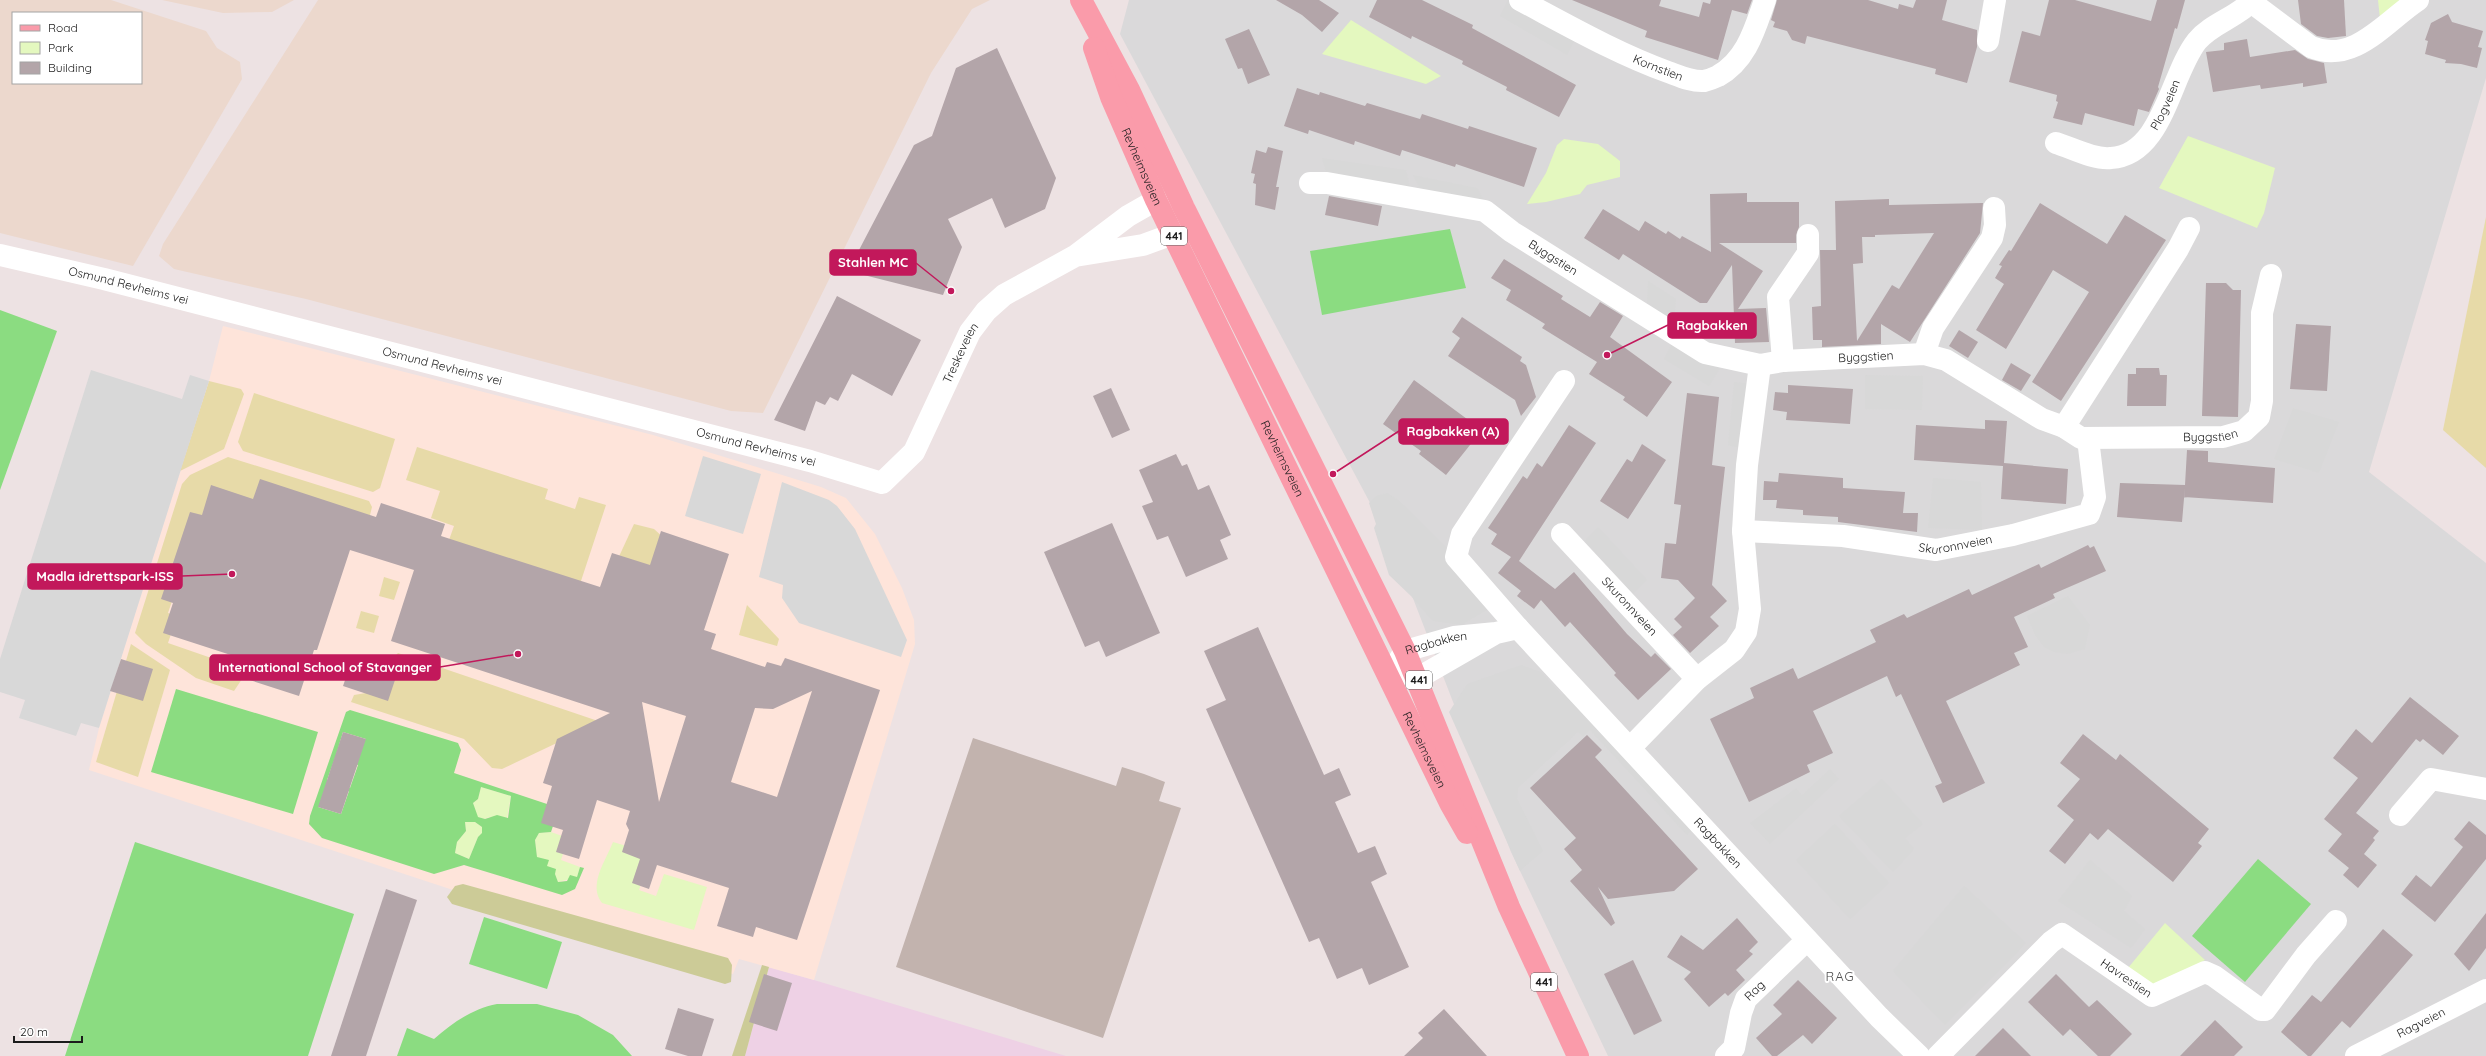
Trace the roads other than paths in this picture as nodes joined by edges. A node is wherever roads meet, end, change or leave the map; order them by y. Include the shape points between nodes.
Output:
1 (1080, 0) edge
2 (1520, 0) edge
3 (1766, 0) edge
4 (1995, 0) edge
5 (2418, 0) edge
6 (2252, 1) edge
7 (1988, 41) dead end
8 (2056, 143) dead end
9 (1310, 183) dead end
10 (1156, 200) junction
11 (1184, 208) junction
12 (1994, 208) dead end
13 (2189, 228) dead end
14 (1173, 234) junction
15 (1808, 234) dead end
16 (0, 255) edge
17 (1075, 256) junction
18 (2271, 275) dead end
19 (1924, 354) junction
20 (1783, 361) junction
21 (1760, 365) junction
22 (1564, 381) dead end
23 (2064, 427) junction
24 (2088, 439) junction
25 (882, 484) joint
26 (1743, 531) junction
27 (1562, 534) dead end
28 (1518, 628) junction
29 (1496, 633) junction
30 (1405, 651) junction
31 (1389, 676) junction
32 (1418, 678) junction
33 (1697, 679) junction
34 (1630, 748) junction
35 (2486, 789) edge
36 (2400, 815) dead end
37 (1509, 907) junction
38 (2336, 921) dead end
39 (1808, 940) junction
40 (2486, 990) edge
41 (1578, 1056) edge
42 (1726, 1056) edge
43 (1919, 1056) edge
44 (1938, 1056) edge
45 (2356, 1056) edge

1 - 10 main road, Revheimsveien / 441 via 1112,97
1 - 11 main road, Revheimsveien / 441 via 1129,90
2 - 3 street, Kornstien via 1647,64 1687,79 1704,81 1718,76 1748,47
4 - 7 street
5 - 6 street, Plogveien via 2373,35 2339,52 2311,47
6 - 8 street, Plogveien via 2215,25 2196,43 2153,130 2133,152 2100,158
9 - 21 street, Byggstien via 1327,183 1485,211 1512,232 1705,353
10 - 11 street
10 - 14 main road, Revheimsveien / 441
10 - 17 street, Treskeveien via 1128,216
11 - 14 street
11 - 30 main road, Revheimsveien / 441
12 - 19 street via 1995,225 1992,238 1933,328
13 - 23 street
14 - 17 street, Treskeveien via 1143,245
14 - 31 main road, Revheimsveien / 441
15 - 20 street via 1808,253 1778,298
16 - 25 street, Osmund Revheims vei via 104,279 810,461
17 - 25 street, Treskeveien via 1010,292 986,312 970,332 914,452
18 - 24 street, Byggstien via 2262,313 2262,401 2259,417 2244,431 2223,437 2128,436
19 - 20 street, Byggstien
19 - 23 street, Byggstien via 1946,360 2042,419
20 - 21 street, Byggstien
21 - 26 street via 1747,465
22 - 28 street, Ragbakken via 1462,534 1456,557
23 - 24 street, Byggstien via 2081,438
24 - 26 street, Skuronnveien via 2095,497 2089,514 2014,535 1936,550 1843,536
26 - 33 street via 1750,609 1746,632 1734,650
27 - 33 street, Skuronnveien
28 - 29 street, Ragbakken
28 - 34 street, Ragbakken
29 - 30 street, Ragbakken via 1454,637
29 - 32 street, Ragbakken
30 - 31 street, Ragbakken
30 - 32 main road, Revheimsveien / 441
31 - 32 street, Ragbakken
31 - 37 main road, Revheimsveien / 441 via 1450,803
32 - 37 main road, Revheimsveien / 441
33 - 34 street
34 - 39 street, Ragbakken
35 - 36 street via 2431,780
37 - 41 main road, Revheimsveien / 441
38 - 44 street, Havrestien via 2306,955 2266,1010 2261,1010 2205,972 2152,996 2062,934 2051,942
39 - 42 street, Rag via 1746,999 1734,1048
39 - 43 street, Ragbakken
40 - 45 street, Ragveien

